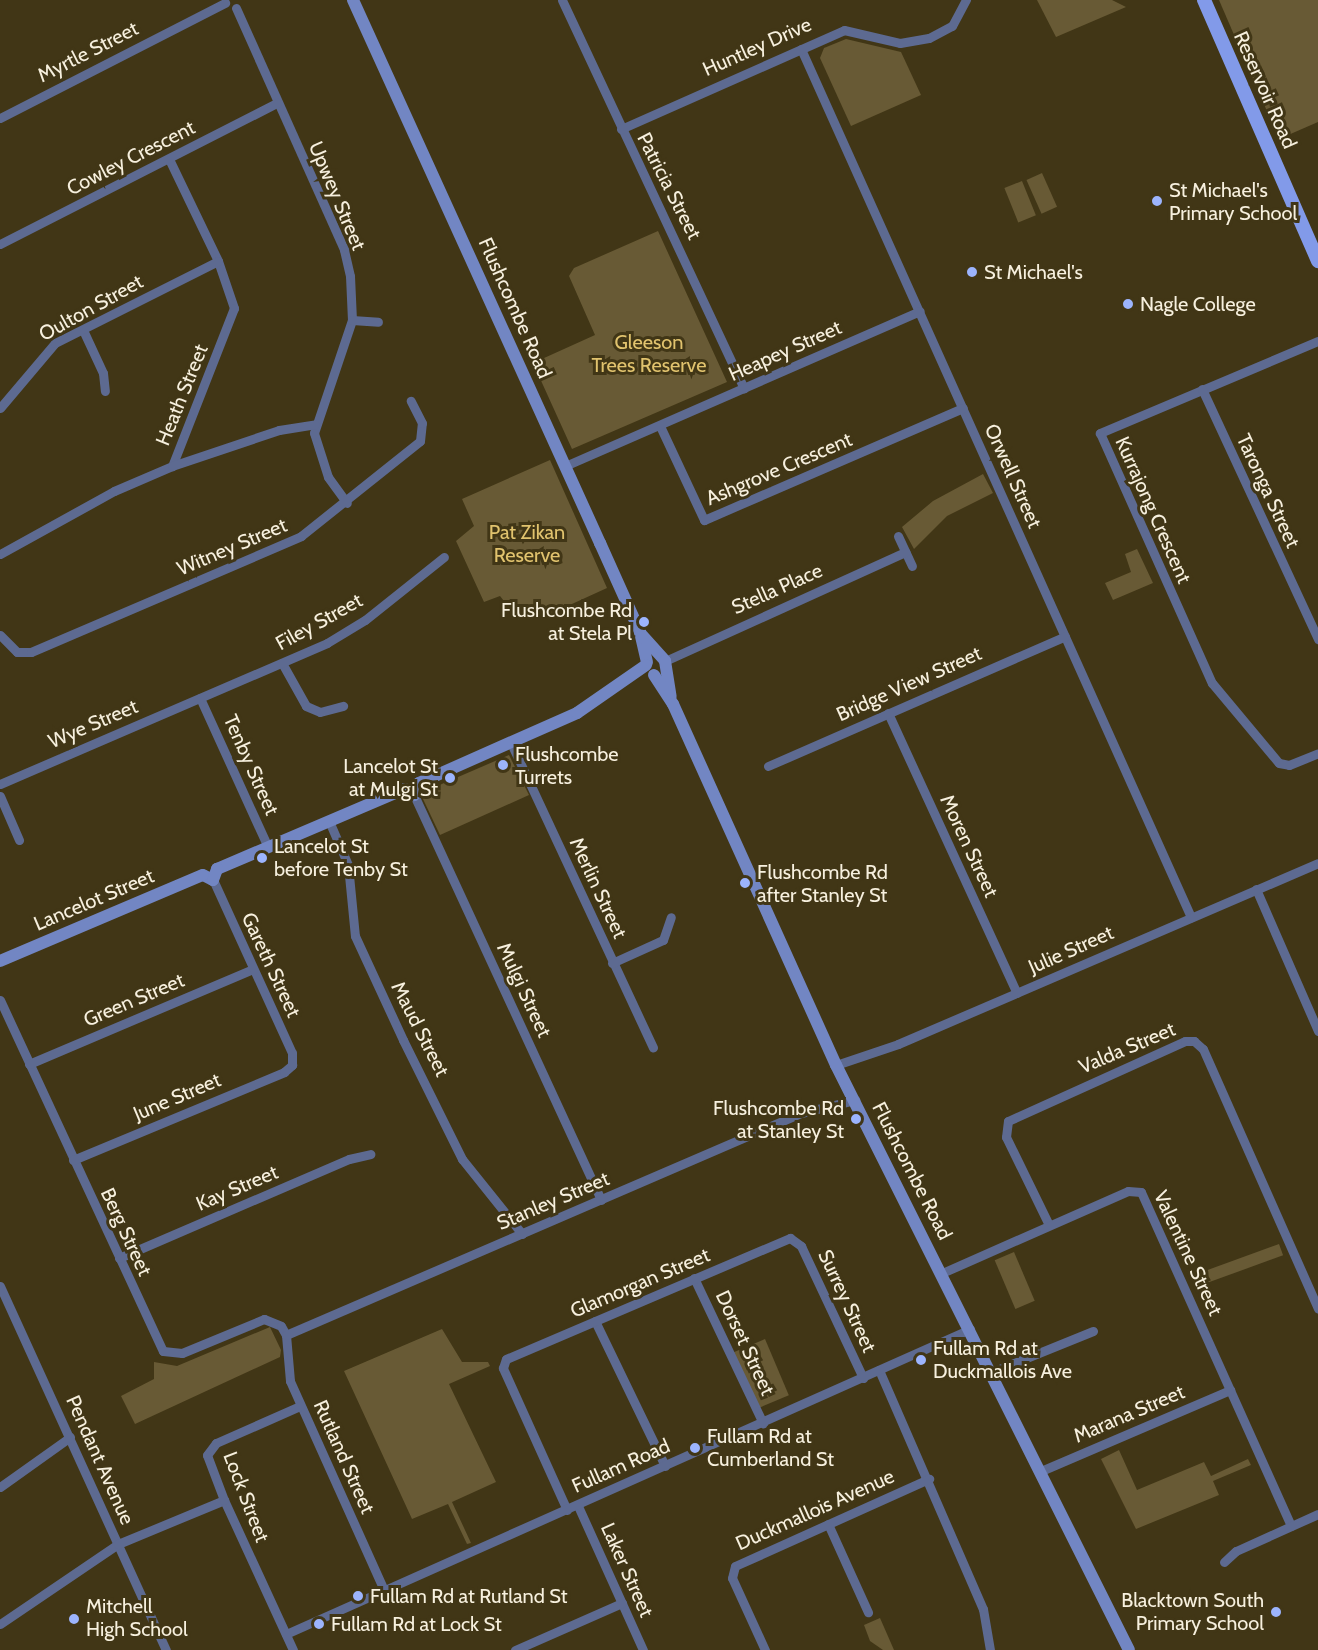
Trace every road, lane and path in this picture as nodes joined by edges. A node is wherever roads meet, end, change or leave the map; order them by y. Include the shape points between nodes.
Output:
1 (353, 0) edge
2 (562, 0) edge
3 (966, 0) edge
4 (1204, 0) edge
5 (225, 2) edge
6 (239, 4) edge
7 (801, 50) junction
8 (277, 104) junction
9 (0, 118) edge
10 (621, 129) junction
11 (169, 159) junction
12 (0, 244) edge
13 (218, 261) junction
14 (1318, 261) edge
15 (920, 311) junction
16 (352, 320) junction
17 (378, 322) dead end
18 (83, 330) junction
19 (1318, 341) edge
20 (744, 389) junction
21 (1202, 389) junction
22 (105, 391) dead end
23 (411, 401) dead end
24 (0, 408) edge
25 (963, 408) junction
26 (315, 424) junction
27 (660, 426) junction
28 (172, 466) junction
29 (565, 466) junction
30 (347, 503) junction
31 (898, 536) dead end
32 (905, 552) junction
33 (0, 554) edge
34 (444, 557) dead end
35 (912, 566) dead end
36 (640, 632) junction
37 (0, 635) edge
38 (1065, 636) junction
39 (1318, 639) edge
40 (664, 662) junction
41 (282, 663) junction
42 (649, 669) junction
43 (200, 698) junction
44 (673, 704) junction
45 (343, 706) dead end
46 (888, 713) junction
47 (511, 743) junction
48 (1318, 753) edge
49 (768, 766) dead end
50 (0, 784) edge
51 (413, 789) junction
52 (0, 796) edge
53 (329, 821) junction
54 (20, 840) dead end
55 (268, 847) junction
56 (1318, 863) edge
57 (211, 875) junction
58 (1256, 889) junction
59 (671, 917) dead end
60 (1191, 917) junction
61 (0, 961) edge
62 (612, 963) junction
63 (253, 969) junction
64 (1017, 993) junction
65 (0, 1000) edge
66 (1318, 1031) edge
67 (653, 1048) dead end
68 (29, 1064) junction
69 (292, 1065) joint
70 (836, 1065) junction
71 (846, 1084) junction
72 (855, 1100) junction
73 (834, 1102) junction
74 (370, 1154) dead end
75 (73, 1160) junction
76 (601, 1200) junction
77 (1049, 1225) junction
78 (522, 1234) junction
79 (797, 1241) joint
80 (119, 1258) junction
81 (942, 1273) junction
82 (694, 1278) junction
83 (0, 1286) edge
84 (1318, 1308) edge
85 (595, 1322) junction
86 (970, 1329) junction
87 (1093, 1331) dead end
88 (286, 1335) junction
89 (879, 1370) junction
90 (992, 1372) junction
91 (862, 1378) junction
92 (1230, 1390) junction
93 (300, 1406) junction
94 (763, 1423) junction
95 (70, 1437) junction
96 (665, 1466) junction
97 (1041, 1471) junction
98 (929, 1479) junction
99 (0, 1487) edge
100 (224, 1500) junction
101 (578, 1506) junction
102 (567, 1510) junction
103 (1318, 1514) edge
104 (828, 1524) junction
105 (1291, 1526) junction
106 (118, 1544) junction
107 (1224, 1562) dead end
108 (384, 1590) junction
109 (622, 1603) junction
110 (868, 1612) dead end
111 (0, 1624) edge
112 (285, 1634) junction
113 (166, 1650) edge
114 (293, 1650) edge
115 (515, 1650) edge
116 (643, 1650) edge
117 (765, 1650) edge
118 (990, 1650) edge
119 (1129, 1650) edge

1 - 29 street, Flushcombe Road
2 - 10 street, Patricia Street
3 - 7 street, Huntley Drive via 952,26 915,43 844,30
4 - 14 main road, Reservoir Road
5 - 6 street
5 - 9 street, Myrtle Street
6 - 8 street, Upwey Street
7 - 10 street, Huntley Drive
7 - 15 street, Orwell Street
8 - 11 street, Cowley Crescent
8 - 16 street, Upwey Street via 344,250
10 - 20 street, Patricia Street via 665,213
11 - 12 street, Cowley Crescent
11 - 13 street, Heath Street
13 - 18 street, Oulton Street
13 - 28 street, Heath Street via 234,308
15 - 20 street, Heapey Street
15 - 25 street, Orwell Street
16 - 17 street
16 - 26 street, Upwey Street
18 - 22 street via 103,373
18 - 24 street, Oulton Street via 42,355
19 - 21 street, Kurrajong Crescent
20 - 27 street, Heapey Street
21 - 39 street, Taronga Street
21 - 48 street, Kurrajong Crescent via 1100,433 1212,683 1279,763 1290,765
23 - 30 street, Witney Street via 422,423 420,441
25 - 27 street, Ashgrove Crescent via 704,520
25 - 38 street, Orwell Street
26 - 28 street via 279,429
26 - 30 street, Upwey Street via 317,452 328,477
27 - 29 street, Heapey Street
28 - 33 street, Heath Street via 114,491
29 - 36 street, Flushcombe Road
30 - 37 street, Witney Street via 302,537 31,652 17,652
31 - 32 street
32 - 35 street
32 - 40 street, Stella Place
34 - 41 street, Filey Street via 365,620
36 - 40 street, Flushcombe Road
36 - 42 street, Flushcombe Road
38 - 46 street, Bridge View Street
38 - 60 street, Orwell Street
40 - 42 street
40 - 42 street via 653,656
40 - 44 street, Flushcombe Road
41 - 43 street, Filey Street
41 - 45 street via 306,706 320,712
42 - 44 street, Flushcombe Road
42 - 47 street, Lancelot Street via 577,713
43 - 50 street, Wye Street
43 - 55 street, Tenby Street
44 - 70 street, Flushcombe Road
46 - 49 street, Bridge View Street
46 - 64 street, Moren Street
47 - 51 street, Lancelot Street
47 - 62 street, Merlin Street
51 - 53 street, Lancelot Street
51 - 76 street, Mulgi Street
52 - 54 street
53 - 55 street, Lancelot Street
53 - 78 street, Maud Street via 348,865 355,936 403,1040 462,1159
55 - 57 street, Lancelot Street
56 - 58 street, Julie Street
57 - 61 street, Lancelot Street
57 - 63 street, Gareth Street
58 - 60 street, Julie Street
58 - 66 street
59 - 62 street via 663,940
60 - 64 street, Julie Street
62 - 67 street, Merlin Street
63 - 68 street, Green Street
63 - 69 street, Gareth Street via 292,1053
64 - 70 street, Julie Street via 898,1044
65 - 68 street, Berg Street
68 - 75 street, Berg Street
69 - 75 street, June Street via 284,1072
70 - 71 street, Flushcombe Road
71 - 72 street, Flushcombe Road
71 - 73 street via 842,1096
72 - 73 street, Stanley Street
72 - 81 street, Flushcombe Road
73 - 76 street, Stanley Street
74 - 80 street, Kay Street via 349,1159
75 - 80 street, Berg Street
76 - 78 street, Stanley Street
77 - 81 street, Valentine Street
77 - 84 street, Valda Street via 1006,1137 1008,1121 1185,1041 1194,1041 1203,1048
77 - 92 street, Valentine Street via 1128,1191 1143,1194
78 - 88 street, Stanley Street
79 - 82 street, Glamorgan Street via 786,1239
79 - 91 street, Surrey Street
80 - 88 street, Berg Street via 166,1353 182,1353 264,1319 275,1321
81 - 86 street, Flushcombe Road
82 - 85 street, Glamorgan Street
82 - 94 street, Dorset Street
83 - 95 street, Pendant Avenue
85 - 96 street
85 - 102 street, Glamorgan Street via 506,1359 503,1368
86 - 89 street, Fullam Road
86 - 90 street, Flushcombe Road
87 - 90 street
88 - 93 street, Rutland Street via 290,1382
89 - 91 street, Fullam Road
89 - 98 street
90 - 97 street, Flushcombe Road
91 - 94 street, Fullam Road
92 - 97 street, Marana Street
92 - 105 street, Valentine Street
93 - 100 street, Lock Street via 210,1447 208,1461
93 - 108 street, Rutland Street
94 - 96 street, Fullam Road
95 - 99 street
95 - 106 street, Pendant Avenue
96 - 101 street, Fullam Road
97 - 119 street, Flushcombe Road
98 - 104 street, Duckmallois Avenue
98 - 118 street via 983,1609
100 - 106 street
100 - 112 street, Lock Street
101 - 102 street, Fullam Road
101 - 109 street, Laker Street
102 - 108 street, Fullam Road
103 - 105 street
104 - 110 street
104 - 117 street, Duckmallois Avenue via 734,1567 732,1578
105 - 107 street via 1236,1551
106 - 111 street
106 - 113 street, Pendant Avenue
108 - 112 street, Fullam Road
109 - 115 street
109 - 116 street, Laker Street
112 - 114 street, Lock Street

